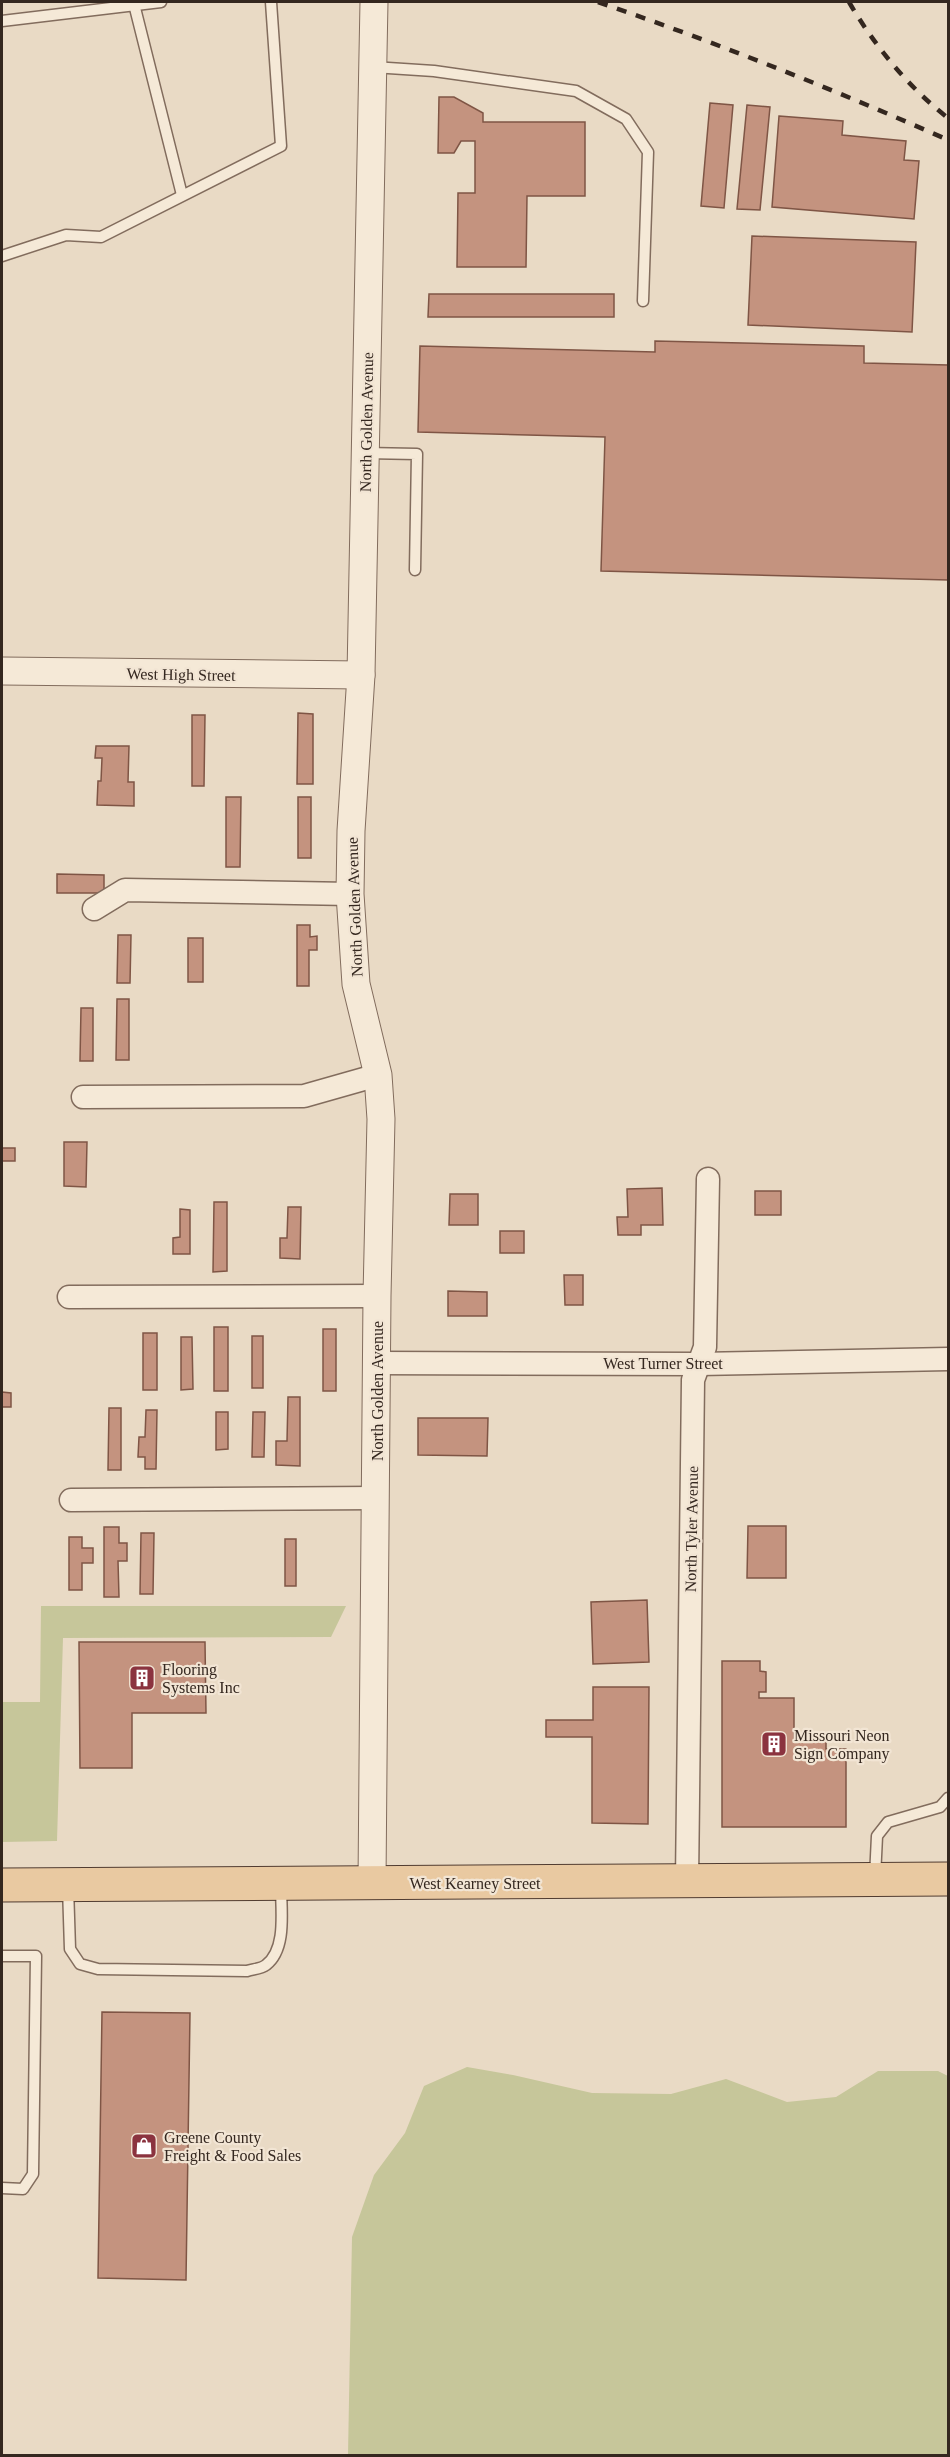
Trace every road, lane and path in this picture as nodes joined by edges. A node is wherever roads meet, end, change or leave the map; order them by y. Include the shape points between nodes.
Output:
1 (160, 2) edge
2 (271, 2) edge
3 (374, 2) edge
4 (134, 4) junction
5 (2, 21) edge
6 (373, 68) junction
7 (182, 195) junction
8 (2, 256) edge
9 (643, 301) dead end
10 (365, 453) junction
11 (415, 570) dead end
12 (2, 671) edge
13 (361, 675) junction
14 (350, 894) junction
15 (94, 909) dead end
16 (378, 1075) junction
17 (83, 1097) dead end
18 (708, 1179) dead end
19 (377, 1296) junction
20 (69, 1297) dead end
21 (948, 1359) edge
22 (377, 1363) junction
23 (699, 1364) junction
24 (376, 1498) junction
25 (71, 1500) dead end
26 (948, 1798) edge
27 (948, 1879) edge
28 (875, 1880) junction
29 (687, 1881) junction
30 (281, 1883) junction
31 (372, 1883) junction
32 (68, 1884) junction
33 (2, 1885) edge
34 (2, 1956) edge
35 (2, 2188) edge

1 - 4 lane
2 - 7 lane via 281,146
3 - 6 street, North Golden Avenue
4 - 5 lane
4 - 7 lane
6 - 9 lane via 434,71 576,91 626,119 648,152
6 - 10 street, North Golden Avenue
7 - 8 lane via 101,237 66,235
10 - 11 lane via 417,454
10 - 13 street, North Golden Avenue
12 - 13 street, West High Street
13 - 14 street, North Golden Avenue
14 - 15 street via 125,890
14 - 16 street, North Golden Avenue via 356,984
16 - 17 street via 304,1096
16 - 19 street, North Golden Avenue via 381,1119
18 - 23 street, North Tyler Avenue via 705,1347
19 - 20 street
19 - 22 street, North Golden Avenue
21 - 23 street, West Turner Street
22 - 23 street, West Turner Street
22 - 24 street, North Golden Avenue
23 - 29 street, North Tyler Avenue via 693,1380
24 - 25 street
24 - 31 street, North Golden Avenue
26 - 28 lane via 940,1807 888,1822 877,1836
27 - 28 main road, West Kearney Street
28 - 29 main road, West Kearney Street
29 - 31 main road, West Kearney Street
30 - 31 main road, West Kearney Street
30 - 32 main road, West Kearney Street
30 - 32 lane via 278,1946 264,1966 247,1971 98,1969 80,1964 70,1949
32 - 33 main road, West Kearney Street
34 - 35 lane via 36,1956 33,2174 23,2189

